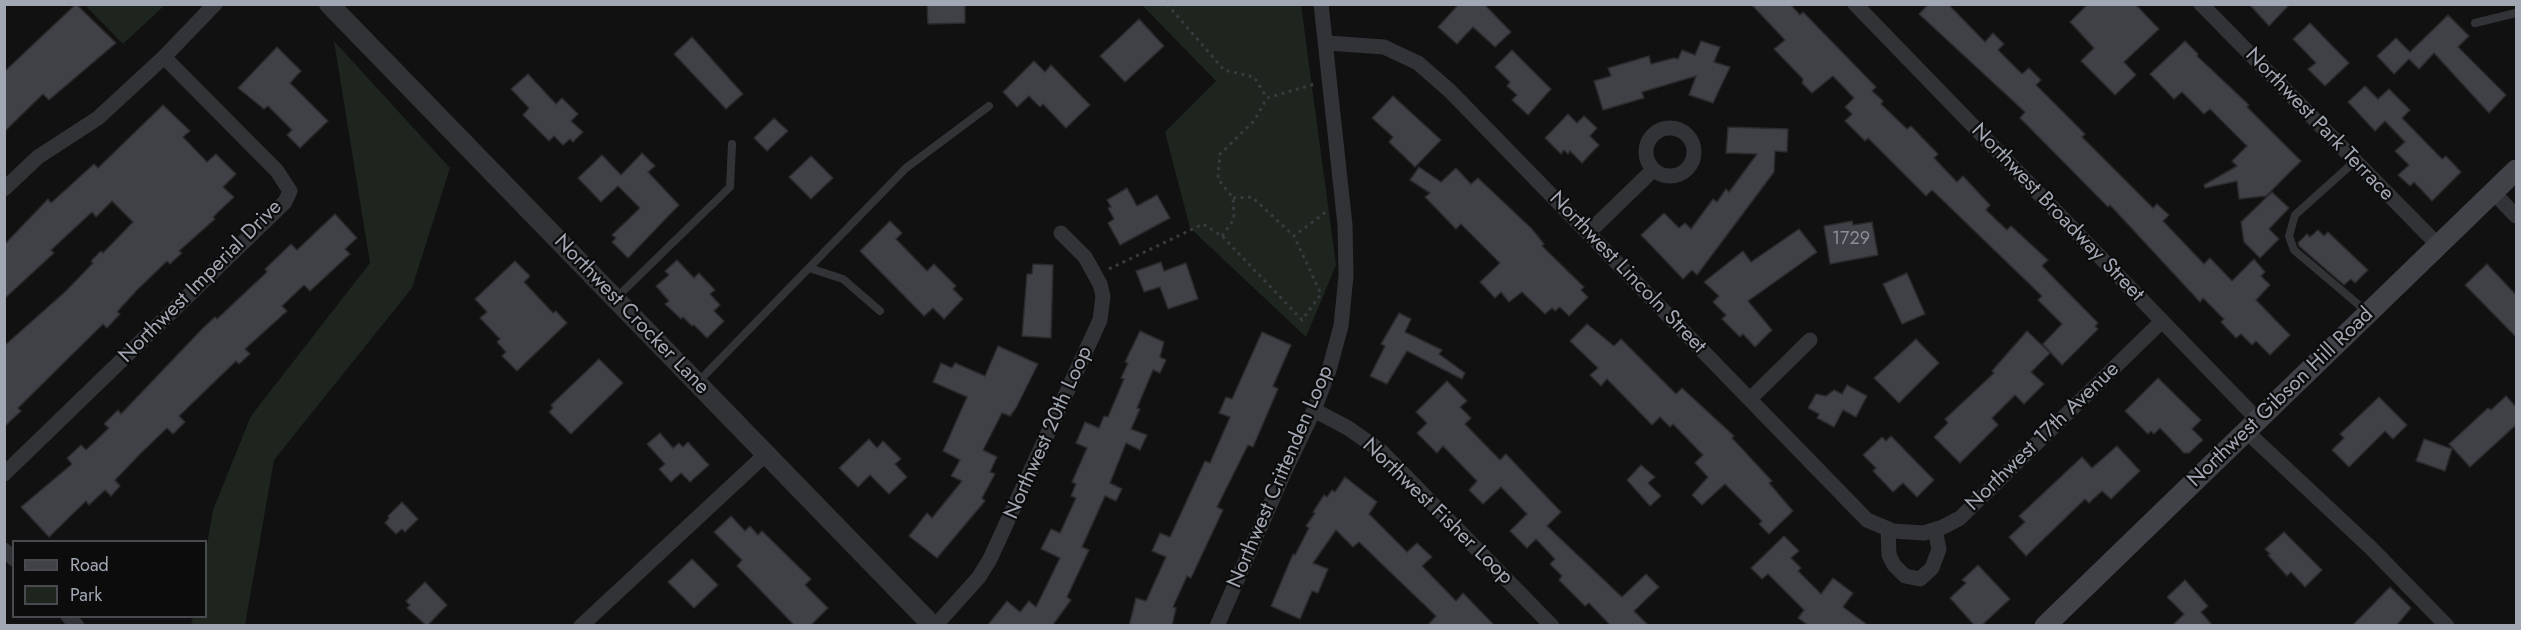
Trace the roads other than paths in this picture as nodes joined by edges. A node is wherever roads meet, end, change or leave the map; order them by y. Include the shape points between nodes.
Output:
1 (214, 4) edge
2 (329, 4) edge
3 (1321, 4) edge
4 (1855, 4) edge
5 (2201, 4) edge
6 (2517, 13) edge
7 (2475, 23) dead end
8 (1328, 43) junction
9 (164, 57) junction
10 (989, 106) dead end
11 (732, 144) dead end
12 (2354, 162) junction
13 (1653, 170) dead end
14 (2517, 170) edge
15 (4, 189) edge
16 (2493, 192) junction
17 (2517, 216) edge
18 (1061, 233) dead end
19 (1588, 233) junction
20 (2438, 245) junction
21 (809, 268) junction
22 (615, 300) junction
23 (880, 311) dead end
24 (2368, 314) junction
25 (2162, 321) junction
26 (1810, 340) dead end
27 (696, 383) junction
28 (1750, 399) junction
29 (1314, 410) junction
30 (2253, 426) junction
31 (766, 454) junction
32 (4, 474) edge
33 (1888, 530) junction
34 (1935, 530) junction
35 (1912, 533) joint
36 (580, 626) edge
37 (934, 626) edge
38 (1217, 626) edge
39 (1552, 626) edge
40 (2045, 626) edge
41 (2447, 626) edge

1 - 9 street
2 - 22 street, Northwest Crocker Lane
3 - 8 street, Northwest Crittenden Loop
4 - 25 street, Northwest Broadway Street
5 - 12 street, Northwest Park Terrace
6 - 7 lane
8 - 19 street, Northwest Lincoln Street via 1384,47 1418,63
8 - 29 street, Northwest Crittenden Loop via 1346,250 1344,302 1329,370
9 - 15 street via 98,118 38,157
9 - 32 street, Northwest Imperial Drive via 277,171 290,191 280,207
10 - 21 lane via 906,168
11 - 22 lane via 730,187
12 - 20 street, Northwest Park Terrace
12 - 24 lane via 2295,215 2289,236 2294,250
13 - 19 street
14 - 16 main road, Northwest Gibson Hill Road
16 - 17 street
16 - 20 main road, Northwest Gibson Hill Road
18 - 37 street, Northwest 20th Loop via 1085,257 1096,275 1103,296 1100,320 1025,489 979,577
19 - 28 street, Northwest Lincoln Street
20 - 24 main road, Northwest Gibson Hill Road
21 - 23 lane via 843,279
21 - 27 lane
22 - 27 street, Northwest Crocker Lane
24 - 30 main road, Northwest Gibson Hill Road
25 - 30 street, Northwest Broadway Street
25 - 34 street, Northwest 17th Avenue via 1960,518
26 - 28 street
27 - 31 street, Northwest Crocker Lane
28 - 33 street, Northwest Lincoln Street via 1868,520
29 - 38 street, Northwest Crittenden Loop
29 - 39 street, Northwest Fisher Loop via 1381,451
30 - 40 main road, Northwest Gibson Hill Road
30 - 41 street, Northwest Broadway Street
31 - 36 street
31 - 37 street, Northwest Crocker Lane
33 - 34 street via 1889,555 1894,565 1905,576 1920,579 1932,568 1939,549
33 - 35 street, Northwest Lincoln Street
34 - 35 street, Northwest 17th Avenue

